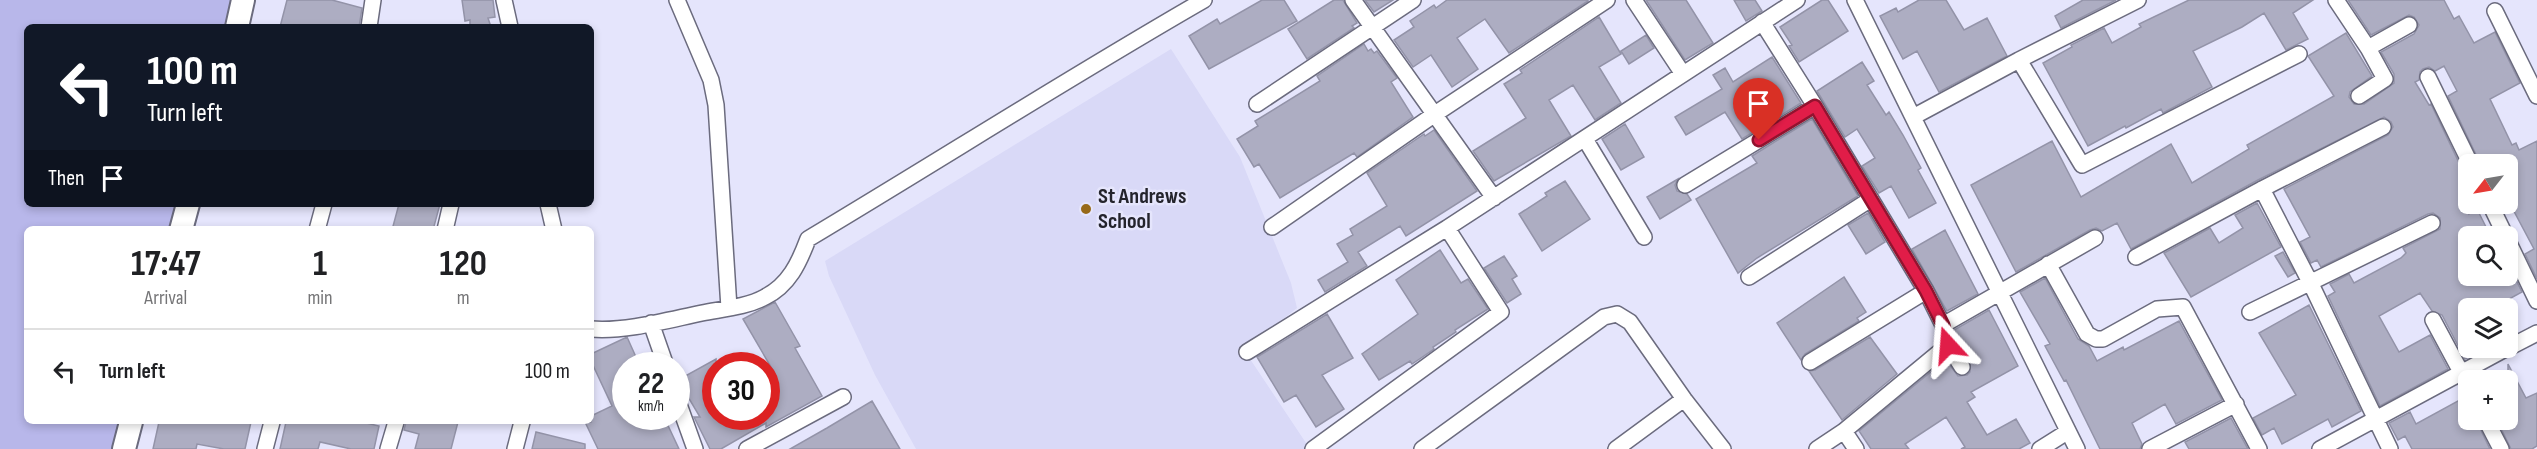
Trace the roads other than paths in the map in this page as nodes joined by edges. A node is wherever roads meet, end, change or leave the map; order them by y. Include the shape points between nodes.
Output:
1 (243, 0) edge
2 (373, 0) edge
3 (504, 0) edge
4 (677, 0) edge
5 (1204, 0) edge
6 (1353, 0) edge
7 (1413, 0) edge
8 (1607, 0) edge
9 (1634, 0) edge
10 (1797, 0) edge
11 (2138, 0) edge
12 (2336, 0) edge
13 (1860, 2) edge
14 (2495, 11) dead end
15 (1762, 22) junction
16 (238, 24) edge
17 (369, 24) edge
18 (509, 24) edge
19 (2409, 25) dead end
20 (1373, 27) junction
21 (2368, 48) junction
22 (2299, 54) dead end
23 (2019, 60) junction
24 (1683, 74) junction
25 (2428, 77) dead end
26 (2359, 96) dead end
27 (2537, 96) edge
28 (1257, 104) dead end
29 (1815, 106) junction
30 (1435, 114) junction
31 (1913, 117) junction
32 (2383, 127) dead end
33 (1585, 138) junction
34 (2466, 154) edge
35 (1685, 185) dead end
36 (2262, 189) junction
37 (1494, 198) junction
38 (1871, 198) junction
39 (187, 207) edge
40 (323, 207) edge
41 (450, 207) edge
42 (549, 207) edge
43 (2432, 223) dead end
44 (182, 226) edge
45 (318, 226) edge
46 (446, 226) edge
47 (553, 226) edge
48 (1272, 227) dead end
49 (1447, 228) junction
50 (1644, 237) dead end
51 (2094, 238) dead end
52 (2136, 257) dead end
53 (2518, 262) edge
54 (2048, 264) junction
55 (1749, 277) dead end
56 (2311, 284) junction
57 (1926, 291) junction
58 (1999, 292) junction
59 (2537, 301) edge
60 (729, 308) junction
61 (2250, 312) dead end
62 (2433, 320) dead end
63 (651, 323) junction
64 (594, 325) edge
65 (1943, 325) junction
66 (2537, 333) edge
67 (2518, 343) edge
68 (1948, 345) junction
69 (1247, 351) dead end
70 (661, 352) edge
71 (2488, 358) edge
72 (1810, 362) dead end
73 (1962, 367) dead end
74 (2460, 370) edge
75 (2463, 370) edge
76 (2458, 373) edge
77 (843, 397) dead end
78 (1684, 399) junction
79 (2236, 404) junction
80 (2375, 418) junction
81 (130, 424) edge
82 (271, 424) edge
83 (395, 424) edge
84 (521, 424) edge
85 (688, 430) edge
86 (2491, 430) edge
87 (1844, 431) junction
88 (2067, 432) junction
89 (124, 449) edge
90 (265, 449) edge
91 (388, 449) edge
92 (515, 449) edge
93 (695, 449) edge
94 (747, 449) edge
95 (1313, 449) edge
96 (1422, 449) edge
97 (1616, 449) edge
98 (1723, 449) edge
99 (1817, 449) edge
100 (1856, 449) edge
101 (2040, 449) edge
102 (2077, 449) edge
103 (2150, 449) edge
104 (2259, 449) edge
105 (2320, 449) edge
106 (2390, 449) edge
107 (2501, 449) edge

1 - 16 main road
2 - 17 street
3 - 18 street
4 - 60 street via 711,81 716,105
5 - 60 street via 808,239 791,277 765,297
6 - 20 street
7 - 20 street
8 - 30 street
9 - 24 street
10 - 15 street
11 - 23 street
12 - 21 street
13 - 31 street
14 - 27 street
15 - 24 street
15 - 29 street
19 - 21 street
20 - 28 street
20 - 30 street
21 - 26 street via 2385,79
22 - 23 street via 2082,165
23 - 31 street
24 - 33 street
25 - 34 street
29 - 35 street
29 - 38 street
30 - 37 street
30 - 48 street
31 - 58 street
32 - 36 street
33 - 37 street
33 - 50 street
36 - 52 street
36 - 56 street
37 - 49 street
38 - 55 street
38 - 57 street
39 - 44 main road
40 - 45 street
41 - 46 street
42 - 47 street
43 - 56 street
49 - 69 street
49 - 95 street via 1501,312
51 - 54 street
53 - 59 street
54 - 58 street
54 - 79 street via 2087,334 2096,339 2103,339 2157,309 2183,307
56 - 61 street
56 - 80 street
57 - 65 street
57 - 72 street
58 - 65 street
58 - 88 street
60 - 63 street
62 - 74 street
63 - 64 street
63 - 70 street
65 - 68 street
66 - 67 street
68 - 73 street
68 - 87 street
71 - 75 street
76 - 80 street
77 - 94 street
78 - 96 street via 1630,322 1617,314 1604,316
78 - 97 street
78 - 98 street
79 - 103 street
79 - 104 street
80 - 105 street
80 - 106 street
81 - 89 main road
82 - 90 street
83 - 91 street
84 - 92 street
85 - 93 street
86 - 107 street
87 - 99 street
87 - 100 street
88 - 101 street
88 - 102 street

